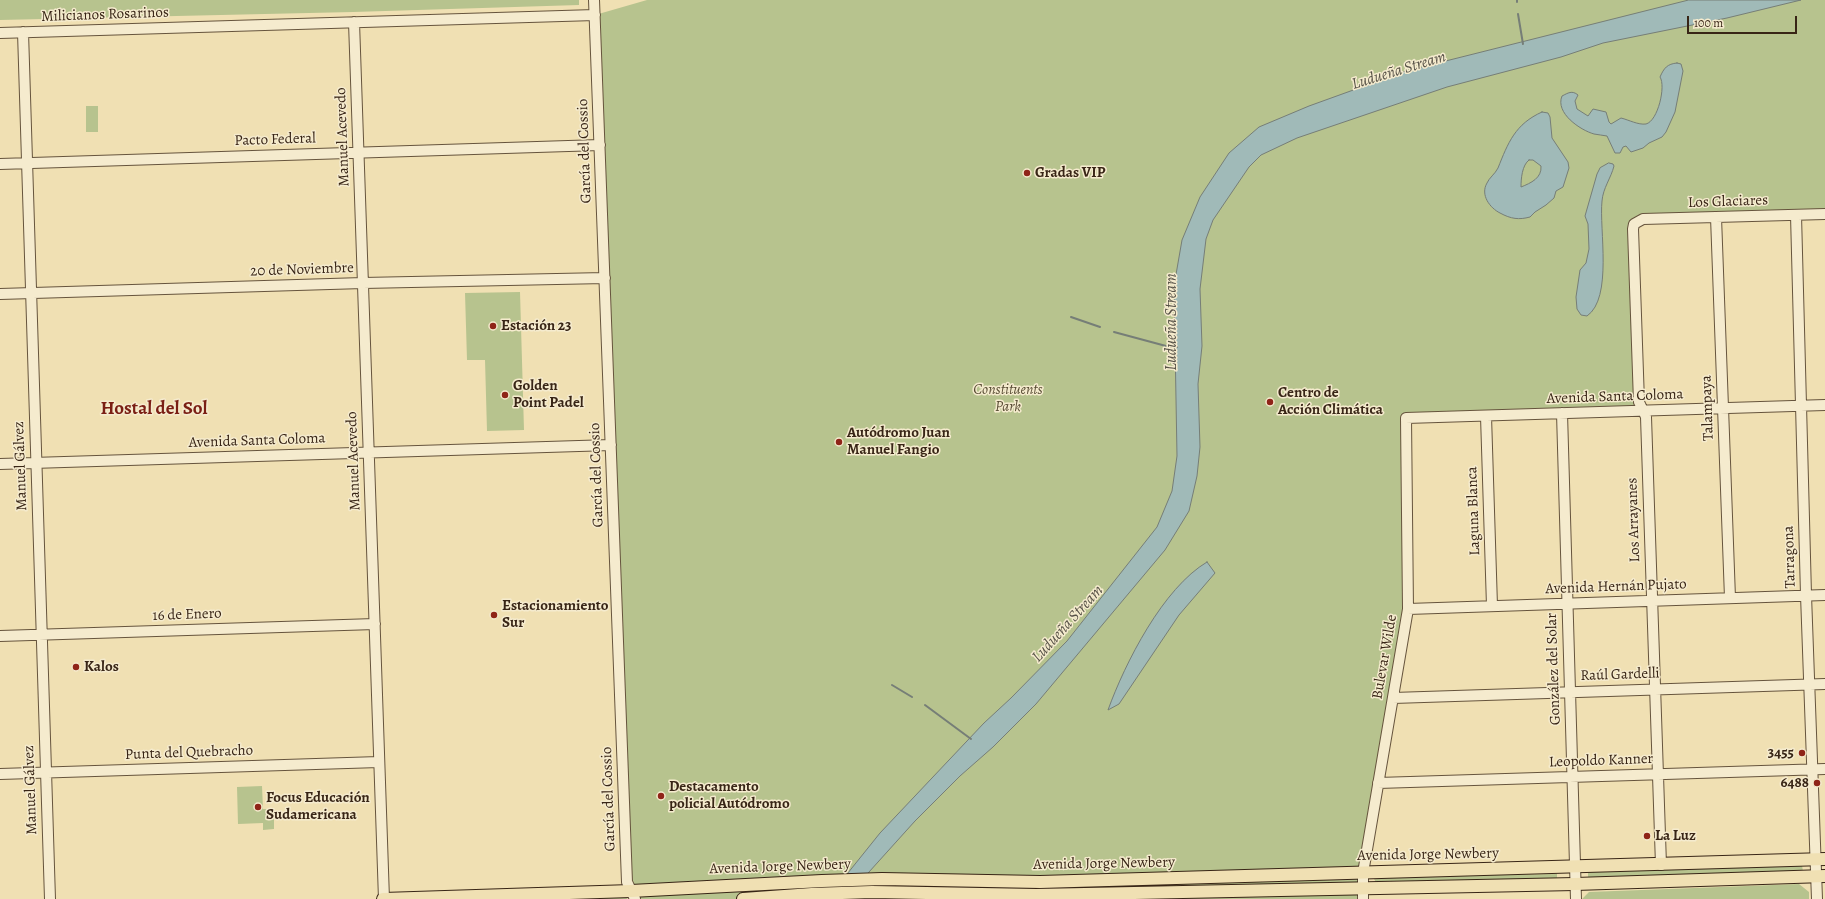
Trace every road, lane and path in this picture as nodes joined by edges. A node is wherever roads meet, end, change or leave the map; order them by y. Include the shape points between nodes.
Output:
1 (594, 0) edge
2 (595, 15) junction
3 (354, 22) junction
4 (23, 32) junction
5 (0, 33) edge
6 (600, 145) junction
7 (359, 153) junction
8 (27, 163) junction
9 (0, 164) edge
10 (1825, 214) edge
11 (1796, 215) junction
12 (1716, 217) junction
13 (1634, 224) joint
14 (605, 278) junction
15 (363, 283) junction
16 (31, 293) junction
17 (0, 294) edge
18 (1825, 405) edge
19 (1801, 406) junction
20 (1723, 408) junction
21 (1643, 410) junction
22 (1562, 413) junction
23 (1486, 416) junction
24 (1406, 418) joint
25 (611, 445) junction
26 (369, 452) junction
27 (36, 462) junction
28 (0, 464) edge
29 (1806, 595) junction
30 (1825, 595) edge
31 (1730, 598) junction
32 (1652, 600) junction
33 (1567, 603) junction
34 (1492, 606) junction
35 (1408, 609) junction
36 (375, 624) junction
37 (41, 634) junction
38 (0, 636) edge
39 (1810, 684) junction
40 (1825, 684) edge
41 (1655, 689) junction
42 (1570, 692) junction
43 (1393, 698) junction
44 (379, 762) junction
45 (1812, 769) junction
46 (1825, 769) edge
47 (45, 772) junction
48 (0, 774) edge
49 (1658, 774) junction
50 (1572, 777) junction
51 (1378, 784) junction
52 (1820, 860) edge
53 (1661, 865) junction
54 (1574, 868) junction
55 (1363, 873) junction
56 (1821, 876) edge
57 (1575, 884) junction
58 (1363, 894) edge
59 (633, 895) edge
60 (575, 896) edge
61 (50, 899) edge
62 (384, 899) edge
63 (743, 899) edge
64 (1576, 899) edge
65 (1817, 899) edge

1 - 2 street, García del Cossio
2 - 3 street, Milicianos Rosarinos
2 - 6 street, García del Cossio
3 - 4 street, Milicianos Rosarinos
3 - 7 street, Manuel Acevedo
4 - 5 street, Milicianos Rosarinos
4 - 8 street, Manuel Gálvez
6 - 7 street, Pacto Federal
6 - 14 street, García del Cossio
7 - 8 street, Pacto Federal
7 - 15 street, Manuel Acevedo
8 - 9 street, Pacto Federal
8 - 16 street, Manuel Gálvez
10 - 11 street, Los Glaciares
11 - 12 street, Los Glaciares
11 - 19 street, Tarragona
12 - 13 street, Los Glaciares via 1643,219
12 - 20 street, Talampaya
13 - 21 street, Los Arrayanes via 1639,402
14 - 15 street, 20 de Noviembre
14 - 25 street, García del Cossio
15 - 16 street, 20 de Noviembre
15 - 26 street, Manuel Acevedo
16 - 17 street, 20 de Noviembre
16 - 27 street, Manuel Gálvez
18 - 19 street, Avenida Santa Coloma
19 - 20 street, Avenida Santa Coloma
19 - 29 street, Tarragona
20 - 21 street, Avenida Santa Coloma
20 - 31 street, Talampaya
21 - 22 street, Avenida Santa Coloma
21 - 32 street, Los Arrayanes via 1646,417
22 - 23 street, Avenida Santa Coloma
22 - 33 street, González del Solar
23 - 24 street, Avenida Santa Coloma
23 - 34 street, Laguna Blanca
24 - 35 street, Bulevar Wilde
25 - 26 street, Avenida Santa Coloma
25 - 59 street, García del Cossio via 627,882
26 - 27 street, Avenida Santa Coloma
26 - 36 street, Manuel Acevedo
27 - 28 street, Avenida Santa Coloma
27 - 37 street, Manuel Gálvez
29 - 30 street, Avenida Hernán Pujato
29 - 31 street, Avenida Hernán Pujato
29 - 39 street, Tarragona
31 - 32 street, Avenida Hernán Pujato
32 - 33 street, Avenida Hernán Pujato
32 - 41 street, Los Arrayanes
33 - 34 street, Avenida Hernán Pujato
33 - 42 street, González del Solar
34 - 35 street, Avenida Hernán Pujato
35 - 43 street, Bulevar Wilde
36 - 37 street, 16 de Enero
36 - 44 street, Manuel Acevedo
37 - 38 street, 16 de Enero
37 - 47 street, Manuel Gálvez
39 - 40 street, Raúl Gardelli
39 - 41 street, Raúl Gardelli
39 - 45 street, Tarragona
41 - 42 street, Raúl Gardelli
41 - 49 street, Los Arrayanes
42 - 43 street, Raúl Gardelli
42 - 50 street, González del Solar
43 - 51 street, Bulevar Wilde
44 - 47 street, Punta del Quebracho
44 - 62 street, Manuel Acevedo
45 - 46 street, Leopoldo Kanner
45 - 49 street, Leopoldo Kanner
45 - 52 street, Tarragona
47 - 48 street, Punta del Quebracho
47 - 61 street, Manuel Gálvez
49 - 50 street, Leopoldo Kanner
49 - 53 street, Los Arrayanes
50 - 51 street, Leopoldo Kanner
50 - 54 street, González del Solar
51 - 55 street, Bulevar Wilde
52 - 53 main road, Avenida Jorge Newbery
52 - 56 street, Tarragona
53 - 54 main road, Avenida Jorge Newbery
54 - 55 main road, Avenida Jorge Newbery
54 - 57 street, González del Solar
55 - 58 street, Bulevar Wilde
55 - 59 main road, Avenida Jorge Newbery via 1040,882 882,879
56 - 57 main road, Avenida Jorge Newbery
56 - 65 street, Tarragona
57 - 58 main road, Avenida Jorge Newbery
57 - 64 street, González del Solar
58 - 63 main road, Avenida Jorge Newbery via 1036,895 872,892
59 - 60 main road, Avenida Jorge Newbery
60 - 62 main road, Avenida Jorge Newbery

